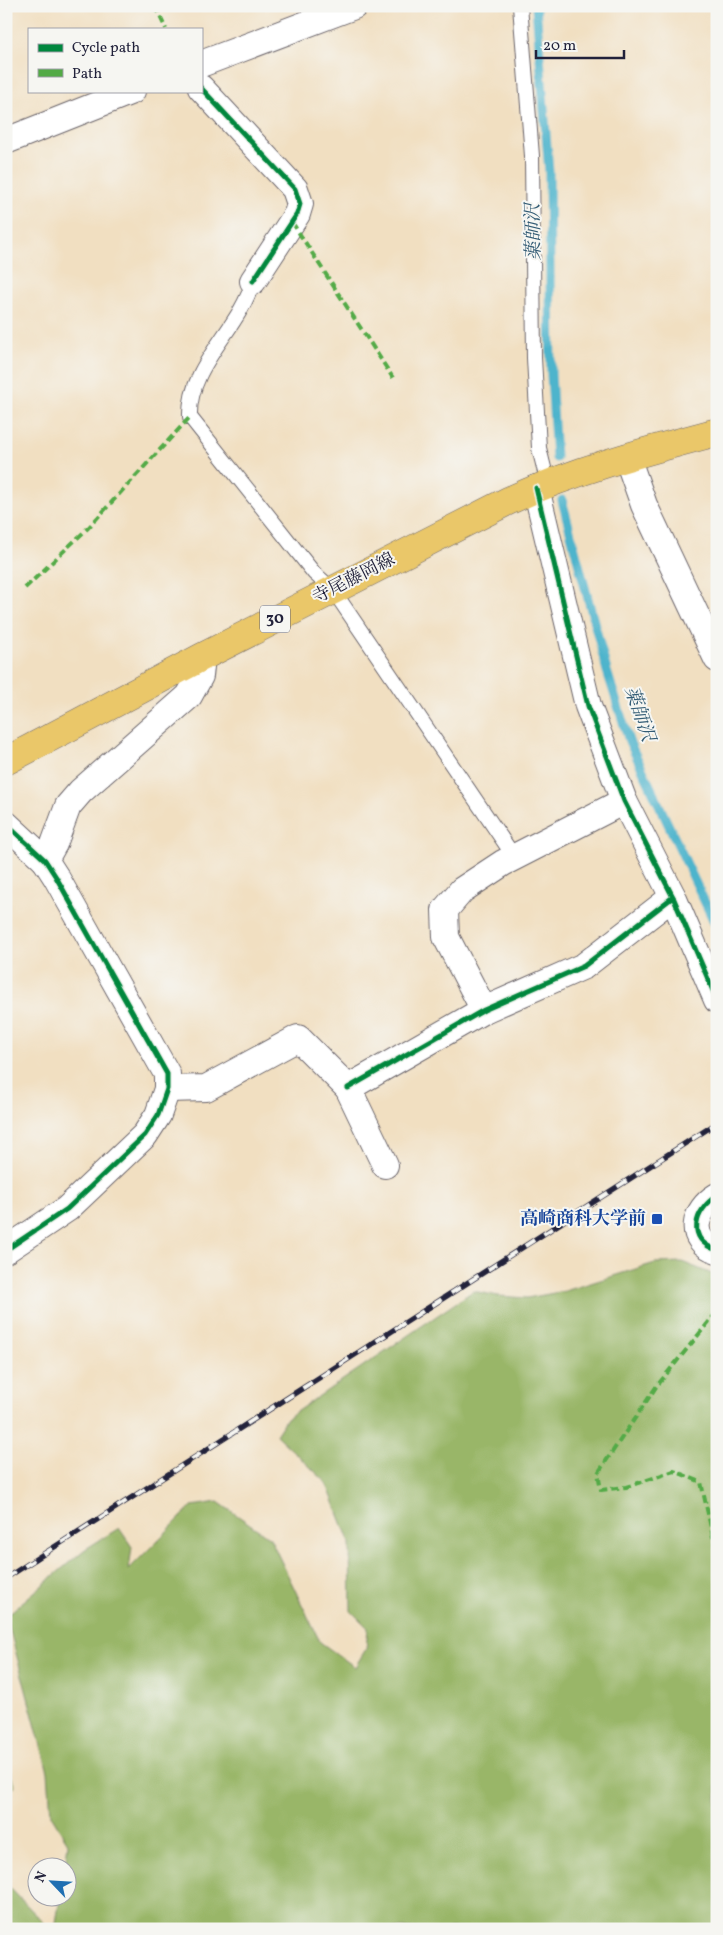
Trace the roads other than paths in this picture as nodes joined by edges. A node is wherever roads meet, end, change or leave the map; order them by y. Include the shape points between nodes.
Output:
1 (354, 6) edge
2 (520, 6) edge
3 (202, 64) edge
4 (202, 89) edge
5 (129, 92) edge
6 (6, 141) edge
7 (253, 282) joint
8 (717, 432) edge
9 (627, 457) junction
10 (542, 486) junction
11 (333, 590) junction
12 (202, 657) junction
13 (717, 659) edge
14 (6, 761) edge
15 (624, 801) junction
16 (6, 824) edge
17 (515, 858) junction
18 (45, 860) junction
19 (673, 897) junction
20 (717, 1000) edge
21 (484, 1010) junction
22 (348, 1088) junction
23 (167, 1089) junction
24 (385, 1165) dead end
25 (717, 1196) edge
26 (6, 1250) edge
27 (717, 1250) edge

1 - 3 street
2 - 10 lane via 532,156 534,358
4 - 7 street via 296,189 300,204 298,214
5 - 6 street
7 - 11 lane via 248,298 203,370 190,404 190,417 314,573
8 - 9 main road, 寺尾藤岡線 / 30
9 - 10 main road, 寺尾藤岡線 / 30
9 - 13 street via 644,505
10 - 11 main road, 寺尾藤岡線 / 30
10 - 15 street via 588,706
11 - 12 main road, 寺尾藤岡線 / 30
11 - 17 lane
12 - 14 main road, 寺尾藤岡線 / 30
12 - 18 street via 200,676 189,696 68,806
15 - 17 street
15 - 19 street
16 - 18 street
17 - 21 street via 462,890 445,910 446,937
18 - 23 street via 167,1074
19 - 20 street
19 - 21 street via 584,966
21 - 22 street
22 - 23 street via 298,1038 206,1088
22 - 24 street
23 - 26 street via 158,1115 145,1135 67,1209
25 - 27 street via 706,1203 696,1218 696,1228 701,1239

